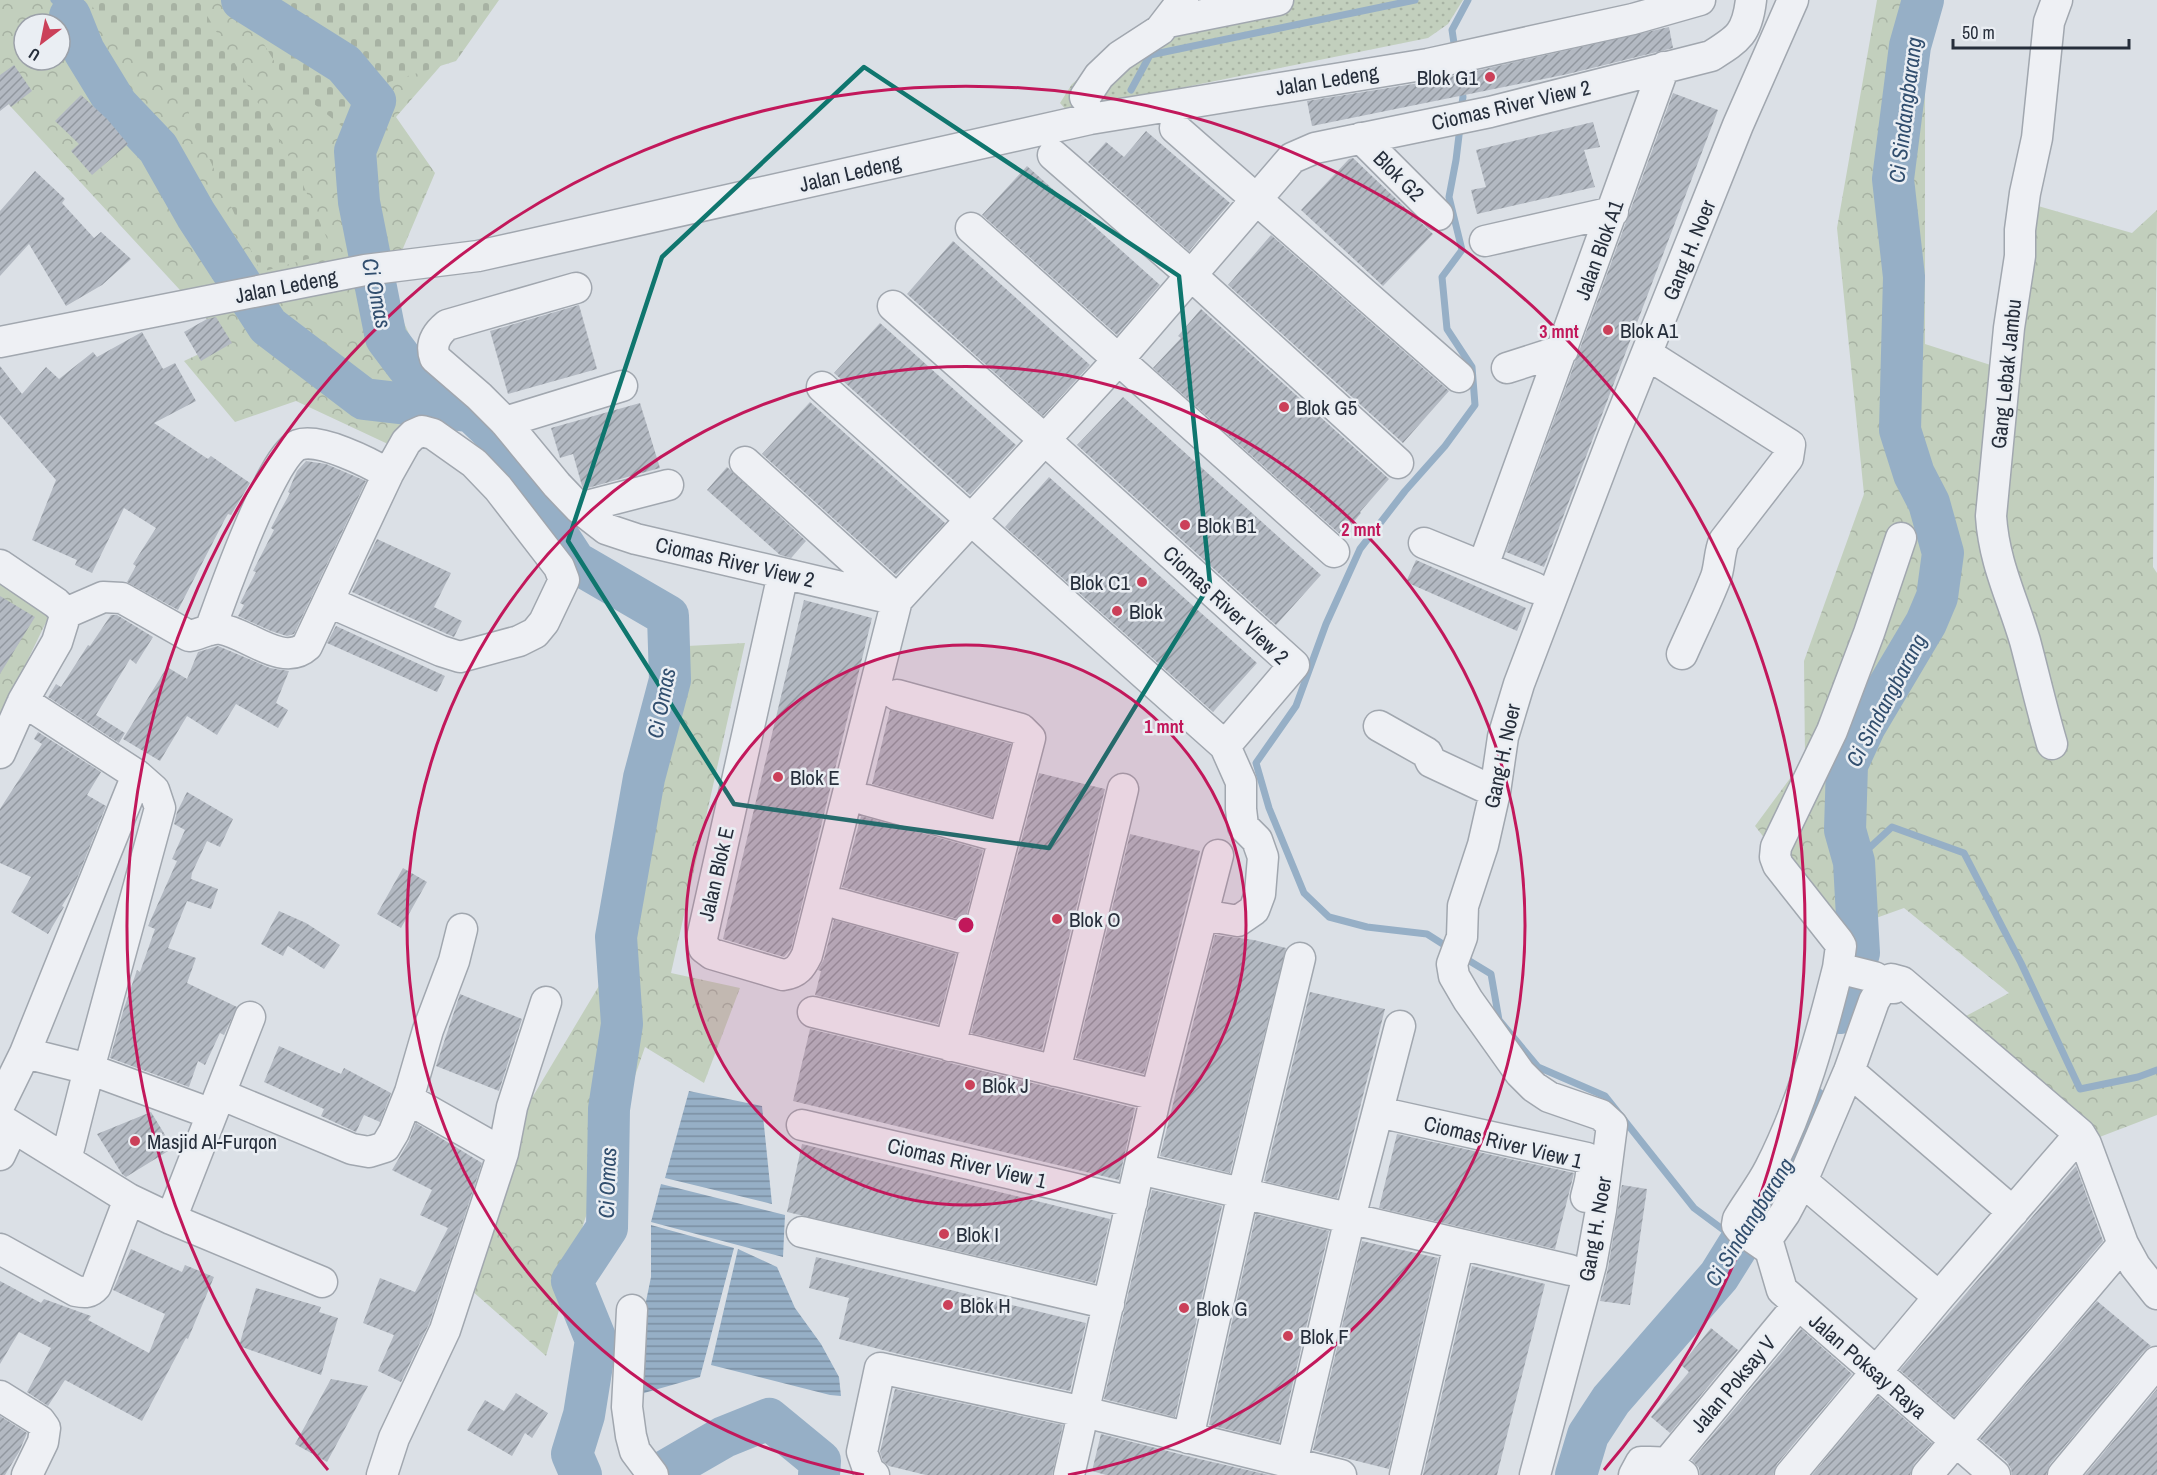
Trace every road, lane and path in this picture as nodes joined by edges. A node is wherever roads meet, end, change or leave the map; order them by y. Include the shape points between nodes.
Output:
1 (1278, 0) edge
2 (1700, 0) edge
3 (1793, 0) edge
4 (2057, 0) edge
5 (1750, 10) edge
6 (1162, 24) edge
7 (1664, 68) junction
8 (1085, 97) dead end
9 (1175, 128) dead end
10 (1360, 138) junction
11 (1053, 155) dead end
12 (1258, 199) junction
13 (1613, 212) junction
14 (1438, 215) dead end
15 (971, 228) dead end
16 (1485, 241) dead end
17 (1192, 276) junction
18 (576, 288) dead end
19 (893, 306) dead end
20 (0, 342) edge
21 (1563, 350) junction
22 (1647, 354) junction
23 (1118, 360) junction
24 (1507, 368) dead end
25 (1459, 377) dead end
26 (622, 386) dead end
27 (822, 387) dead end
28 (505, 422) junction
29 (1046, 440) junction
30 (745, 462) dead end
31 (1398, 463) dead end
32 (388, 474) junction
33 (668, 485) dead end
34 (579, 508) junction
35 (971, 521) junction
36 (1900, 538) dead end
37 (1424, 543) dead end
38 (1334, 552) dead end
39 (0, 565) edge
40 (1483, 567) junction
41 (783, 574) junction
42 (1535, 588) dead end
43 (897, 600) junction
44 (329, 602) junction
45 (66, 613) junction
46 (210, 630) junction
47 (1682, 654) dead end
48 (897, 695) dead end
49 (23, 701) junction
50 (1379, 726) dead end
51 (2052, 744) dead end
52 (1225, 746) junction
53 (0, 753) edge
54 (137, 775) junction
55 (1124, 789) dead end
56 (1495, 792) junction
57 (866, 800) dead end
58 (1004, 838) junction
59 (1218, 855) dead end
60 (839, 904) dead end
61 (83, 909) junction
62 (1203, 915) junction
63 (128, 926) junction
64 (462, 929) dead end
65 (977, 942) junction
66 (1300, 958) dead end
67 (1840, 969) junction
68 (1882, 978) junction
69 (546, 1002) dead end
70 (813, 1012) dead end
71 (250, 1017) dead end
72 (1400, 1026) dead end
73 (950, 1046) junction
74 (25, 1053) junction
75 (89, 1069) junction
76 (1055, 1071) junction
77 (1849, 1071) junction
78 (1156, 1095) junction
79 (408, 1099) junction
80 (216, 1104) junction
81 (1378, 1112) junction
82 (4, 1117) edge
83 (802, 1125) dead end
84 (2080, 1134) junction
85 (503, 1153) junction
86 (0, 1155) edge
87 (66, 1160) junction
88 (1139, 1169) junction
89 (1802, 1181) junction
90 (1243, 1193) junction
91 (129, 1199) junction
92 (1132, 1202) junction
93 (2013, 1212) junction
94 (1350, 1218) junction
95 (171, 1219) junction
96 (802, 1232) dead end
97 (1759, 1239) junction
98 (1459, 1244) junction
99 (2123, 1244) junction
100 (0, 1249) edge
101 (1570, 1270) junction
102 (322, 1282) dead end
103 (2157, 1294) edge
104 (1939, 1297) junction
105 (1109, 1304) junction
106 (1798, 1305) junction
107 (632, 1310) dead end
108 (2157, 1362) edge
109 (1875, 1373) junction
110 (0, 1396) edge
111 (1084, 1412) junction
112 (1188, 1437) junction
113 (1955, 1442) junction
114 (1292, 1463) junction
115 (648, 1468) edge
116 (1675, 1469) edge
117 (27, 1475) edge
118 (382, 1475) edge
119 (874, 1475) edge
120 (1069, 1475) edge
121 (1341, 1475) edge
122 (1405, 1475) edge
123 (1515, 1475) edge
124 (1535, 1475) edge
125 (1634, 1475) edge
126 (1790, 1475) edge
127 (1927, 1475) edge
128 (1995, 1475) edge
129 (2063, 1475) edge

1 - 6 street
2 - 20 street, Jalan Ledeng via 1428,64 1090,119 478,256 379,269
3 - 22 street, Gang H. Noer via 1738,125
4 - 51 street, Gang Lebak Jambu via 2049,22 2037,138 2020,230 1991,516 1992,542
5 - 7 street, Ciomas River View 2 via 1736,40 1711,56
6 - 8 street via 1107,68
7 - 10 street, Ciomas River View 2 via 1490,112
7 - 13 street, Jalan Blok A1
9 - 12 street
10 - 12 street, Ciomas River View 2 via 1315,148 1292,158
10 - 14 street, Blok G2
11 - 17 street
12 - 17 street, Ciomas River View 2
12 - 25 street
13 - 16 street
13 - 21 street, Jalan Blok A1
15 - 23 street
17 - 23 street, Ciomas River View 2
17 - 31 street
18 - 28 street, Ciomas River View 2 via 447,325 434,339 435,358
19 - 29 street, Ciomas River View 2
21 - 24 street
21 - 40 street, Jalan Blok A1
22 - 47 street via 1790,445 1788,458 1724,541 1715,579
22 - 56 street, Gang H. Noer via 1519,684 1503,737
23 - 29 street, Ciomas River View 2
23 - 38 street
26 - 28 street
27 - 35 street
28 - 34 street, Ciomas River View 2
29 - 35 street, Ciomas River View 2
29 - 52 street, Ciomas River View 2 via 1294,665
30 - 43 street, Ciomas River View 2
32 - 44 street
32 - 44 street via 413,435 422,431 433,434 474,463 498,488 559,567 564,580 561,587 535,633 459,657
32 - 46 street via 320,445 302,444 288,451 234,566
33 - 34 street
34 - 41 street, Ciomas River View 2 via 606,529 636,539
35 - 43 street, Ciomas River View 2
35 - 52 street
36 - 67 street via 1832,730 1776,847 1778,865 1838,941
37 - 40 street
39 - 45 street
40 - 42 street
41 - 43 street, Ciomas River View 2
41 - 43 street, Jalan Blok E via 702,938 704,948 712,954 783,975 800,968 807,955
44 - 46 street via 307,646 292,655 221,629
45 - 46 street via 103,597 115,597 189,636
45 - 49 street via 57,642
48 - 58 street via 1022,729 1030,738
49 - 53 street
49 - 54 street
50 - 56 street via 1427,753 1431,762
52 - 62 street via 1241,782 1244,826 1257,840 1263,857 1260,894 1254,910 1238,921
54 - 61 street
54 - 63 street via 154,790 160,808
55 - 76 street
56 - 124 street, Gang H. Noer via 1463,906 1454,976 1520,1073 1534,1087 1549,1097 1601,1115 1612,1125 1591,1265
57 - 58 street
58 - 65 street
59 - 62 street
60 - 65 street
61 - 63 street
61 - 74 street
62 - 78 street
63 - 75 street
64 - 79 street
65 - 73 street
66 - 90 street
67 - 68 street
67 - 97 street via 1795,1111 1770,1169 1738,1219 1737,1225
68 - 77 street via 1886,982 1874,1001
68 - 84 street via 1902,982
69 - 85 street via 512,1107
70 - 73 street
71 - 80 street
72 - 81 street
73 - 76 street
74 - 75 street
74 - 82 street
75 - 80 street
75 - 87 street
76 - 78 street
77 - 89 street
77 - 93 street
78 - 88 street
79 - 80 street via 385,1147 369,1152
79 - 85 street
80 - 95 street
81 - 94 street
81 - 101 street, Ciomas River View 1 via 1587,1158 1592,1173
82 - 86 street
82 - 87 street
83 - 92 street, Ciomas River View 1
84 - 93 street
84 - 99 street
85 - 118 street via 446,1330 394,1438
87 - 91 street
88 - 90 street
88 - 92 street
89 - 97 street via 1785,1213
89 - 104 street
90 - 94 street
90 - 112 street
91 - 95 street
91 - 100 street via 92,1291 76,1292
92 - 105 street
93 - 104 street
94 - 98 street
94 - 114 street
95 - 102 street
96 - 105 street
97 - 106 street, Jalan Poksay Raya via 1782,1290
98 - 101 street
98 - 122 street
99 - 103 street
99 - 113 street
101 - 123 street, Ciomas River View 1
104 - 109 street
105 - 111 street
106 - 109 street, Jalan Poksay Raya
106 - 116 street, Jalan Poksay V
107 - 115 street via 627,1407 635,1451
108 - 129 street
109 - 113 street, Jalan Poksay Raya
109 - 126 street
110 - 117 street via 45,1428 44,1442
111 - 112 street
111 - 119 street via 880,1368 862,1452 869,1472
111 - 120 street
112 - 114 street
113 - 127 street
113 - 128 street, Jalan Poksay Raya
114 - 121 street
116 - 125 street via 1641,1462

